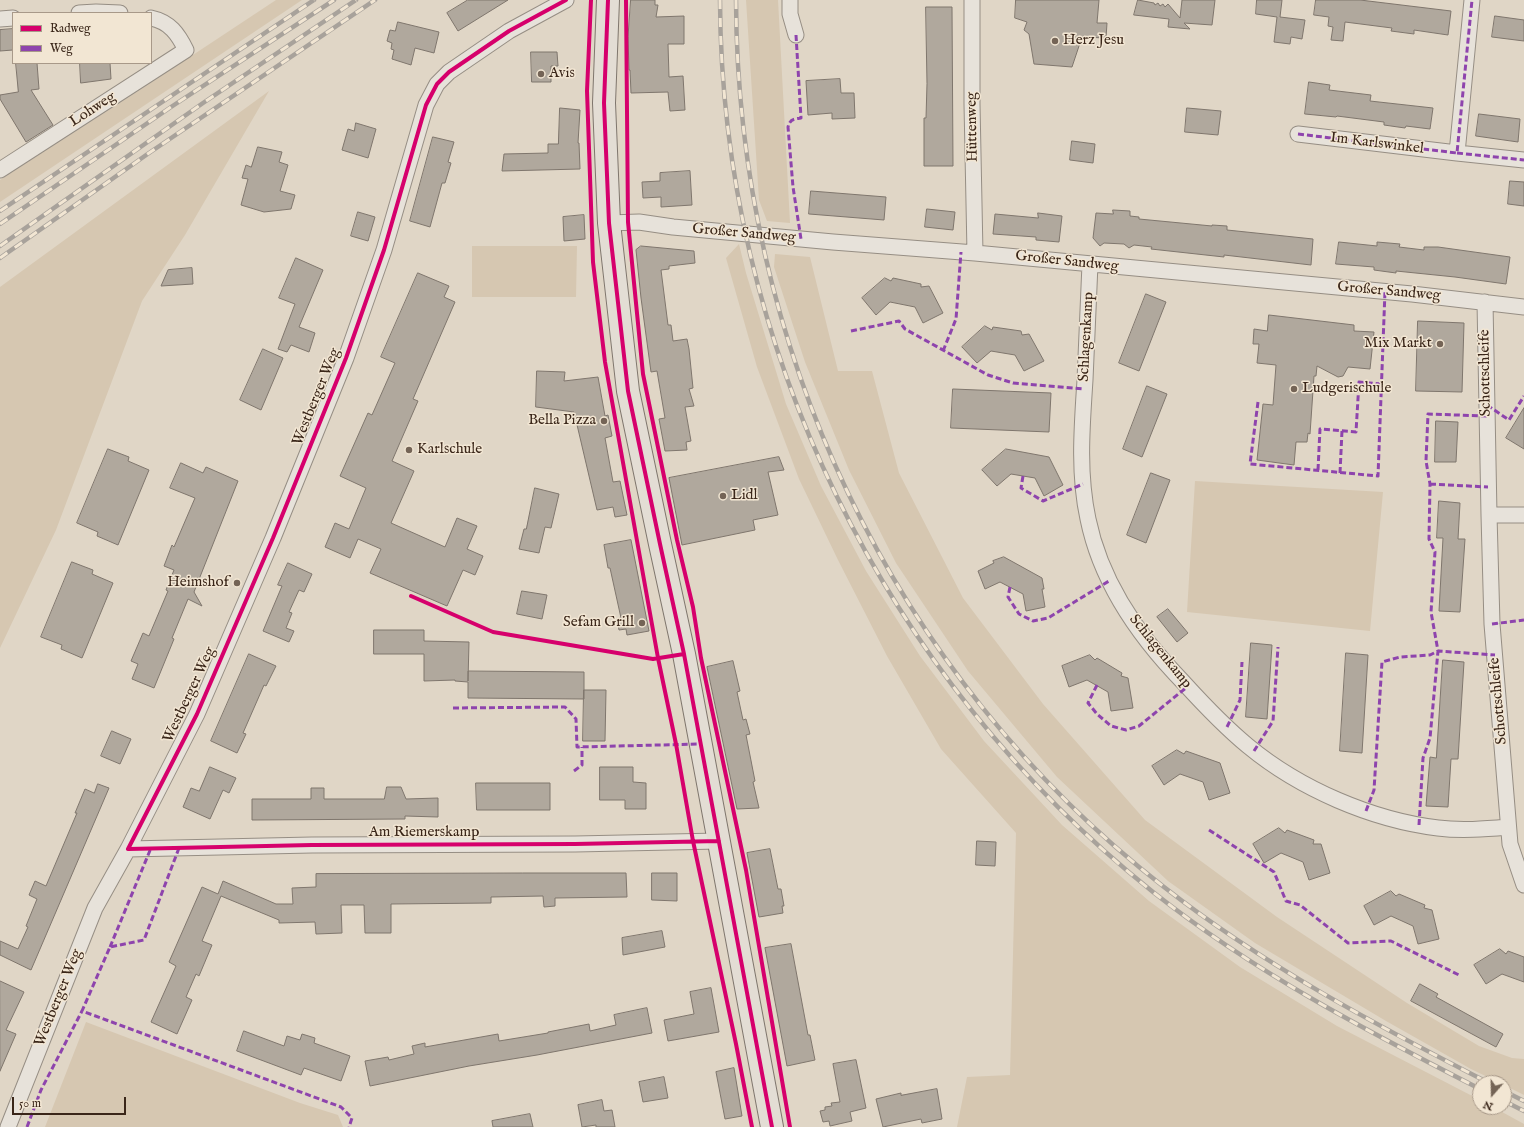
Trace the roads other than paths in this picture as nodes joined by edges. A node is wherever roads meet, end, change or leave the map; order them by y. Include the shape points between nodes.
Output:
1 (566, 0) edge
2 (608, 0) edge
3 (790, 0) edge
4 (972, 0) edge
5 (1472, 0) edge
6 (0, 18) edge
7 (12, 18) edge
8 (152, 18) edge
9 (796, 34) dead end
10 (1298, 134) dead end
11 (1456, 153) junction
12 (1524, 160) edge
13 (0, 170) edge
14 (609, 223) junction
15 (975, 253) junction
16 (1090, 265) junction
17 (1485, 302) junction
18 (1524, 307) edge
19 (1488, 515) junction
20 (1524, 515) edge
21 (1508, 827) junction
22 (720, 841) junction
23 (128, 850) junction
24 (1524, 885) edge
25 (8, 1127) edge
26 (772, 1127) edge

1 - 23 street, Westberger Weg via 509,31 449,72 437,84 426,105 384,250 346,358 273,538 197,714
2 - 14 main road via 604,103
3 - 9 street via 790,14
4 - 15 street, Hüttenweg
5 - 11 street
6 - 7 street
8 - 13 street, Lohweg via 172,29 186,50
10 - 11 street, Im Karlswinkel
11 - 12 street, Im Karlswinkel
14 - 15 street, Großer Sandweg via 639,222 833,242
14 - 22 main road via 628,391 684,654
15 - 16 street, Großer Sandweg
16 - 17 street, Großer Sandweg
16 - 21 street, Schlagenkamp via 1081,451 1083,484 1096,550 1109,581 1140,632 1210,711 1248,746 1295,778 1366,811 1407,822 1468,830
17 - 18 street, Großer Sandweg
17 - 19 street, Schottschleife
19 - 20 street
19 - 21 street, Schottschleife via 1492,624
21 - 24 street, Schottschleife via 1510,844
22 - 23 street, Am Riemerskamp via 312,845
22 - 26 main road
23 - 25 street, Westberger Weg via 95,908

